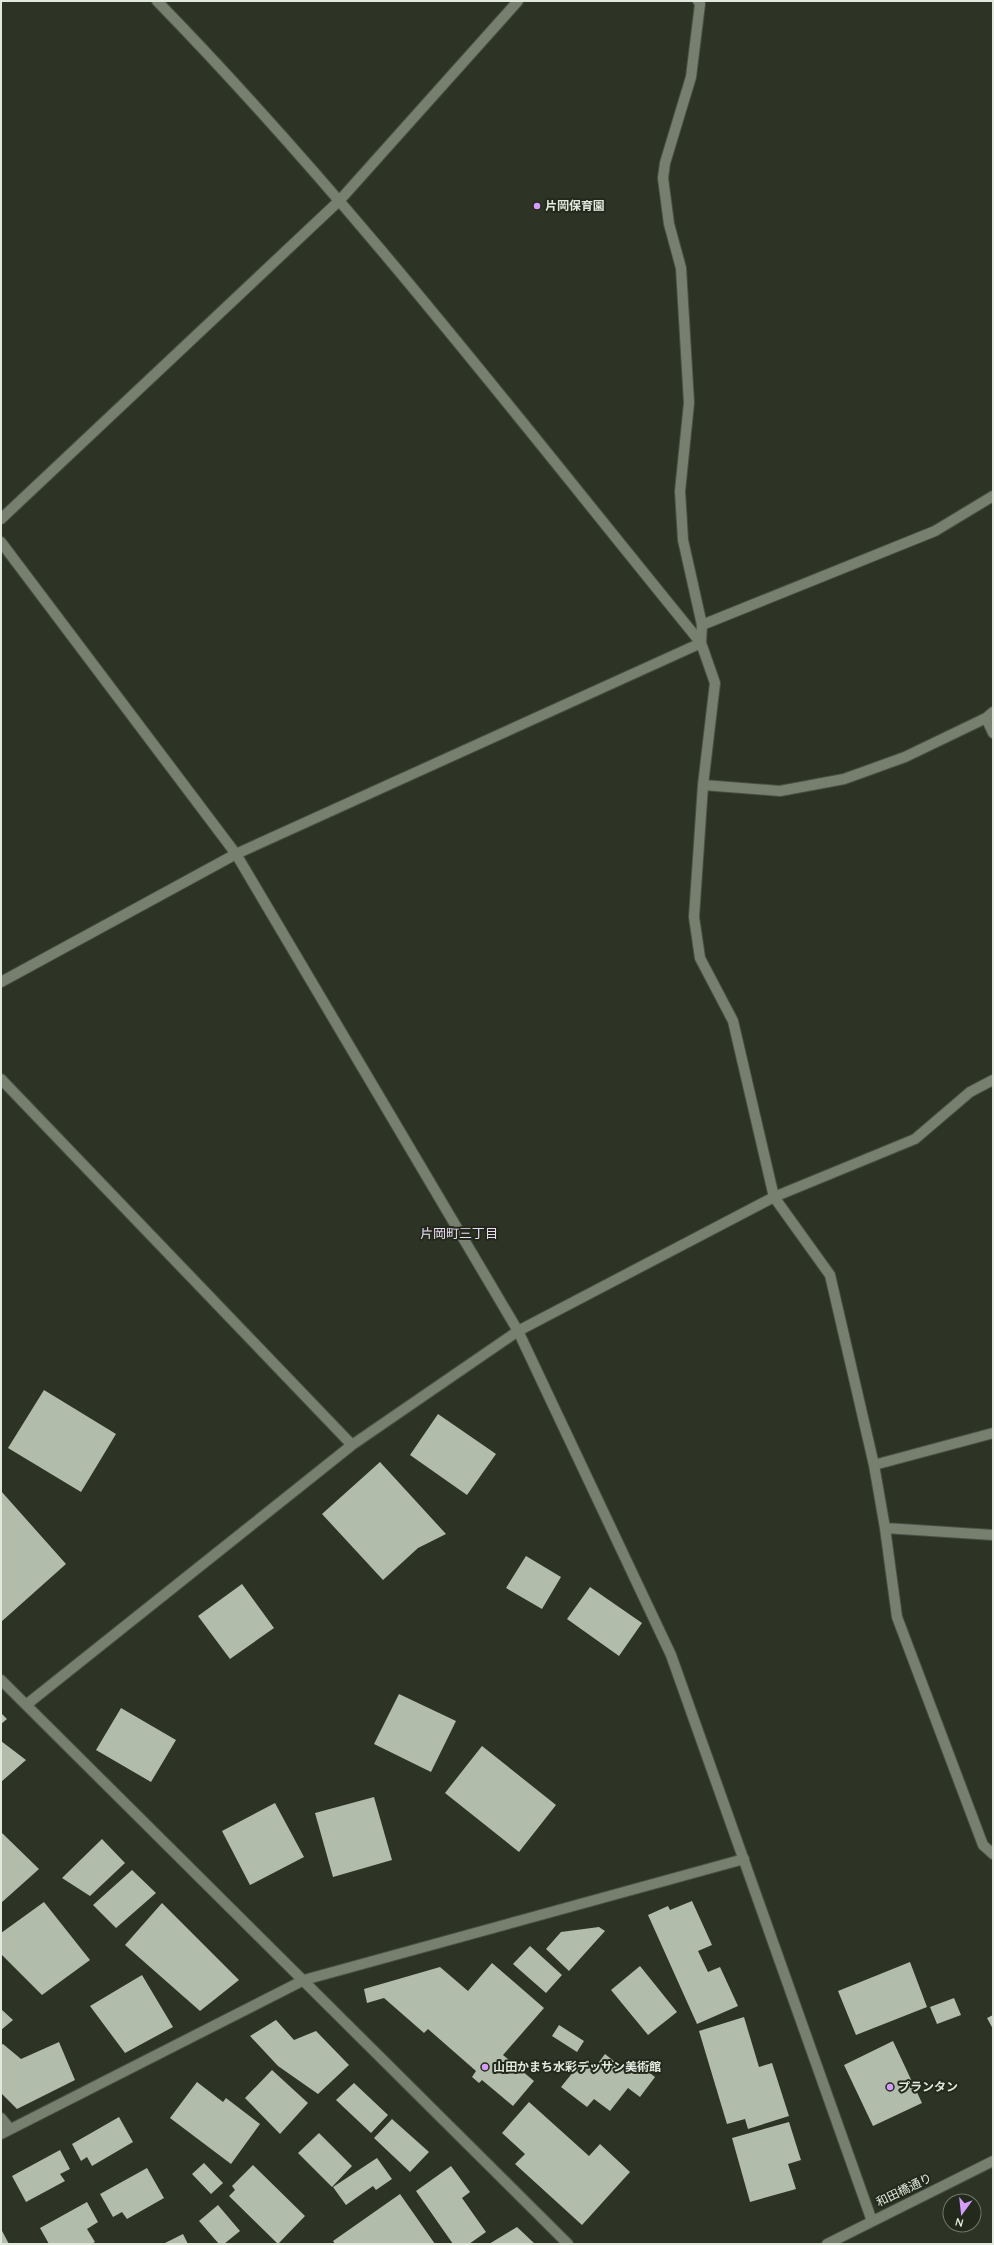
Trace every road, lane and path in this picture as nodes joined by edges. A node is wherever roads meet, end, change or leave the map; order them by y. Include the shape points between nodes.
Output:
1 (156, 1) edge
2 (518, 1) edge
3 (698, 1) edge
4 (340, 200) junction
5 (993, 496) edge
6 (1, 519) edge
7 (1, 542) edge
8 (702, 625) junction
9 (701, 643) junction
10 (990, 715) edge
11 (993, 733) edge
12 (703, 785) junction
13 (236, 854) junction
14 (1, 982) edge
15 (1, 1079) edge
16 (993, 1080) edge
17 (774, 1197) junction
18 (518, 1331) junction
19 (993, 1433) edge
20 (352, 1445) junction
21 (874, 1465) junction
22 (885, 1528) junction
23 (993, 1535) edge
24 (1, 1680) edge
25 (26, 1705) junction
26 (993, 1854) edge
27 (744, 1859) junction
28 (304, 1980) junction
29 (1, 2118) edge
30 (10, 2129) junction
31 (1, 2134) edge
32 (993, 2161) edge
33 (872, 2221) junction
34 (568, 2244) edge
35 (827, 2244) edge

1 - 4 street via 243,90
2 - 4 street
3 - 8 street via 700,4 691,77 665,163 663,178 668,224 681,268 689,403 680,491 683,540
4 - 6 street
4 - 9 street
5 - 8 street via 935,531
7 - 13 street
8 - 9 street
9 - 12 street via 715,682
9 - 13 street
10 - 11 street
10 - 12 street via 905,757 844,779 780,791
12 - 17 street via 694,917 700,958 733,1021
13 - 14 street
13 - 18 street
15 - 20 street
16 - 17 street via 970,1092 915,1139
17 - 18 street
17 - 21 street via 830,1275
18 - 20 street
18 - 27 street via 671,1655
19 - 21 street
20 - 25 street
21 - 22 street
22 - 23 street
22 - 26 street via 897,1617 983,1844
24 - 25 street
25 - 28 street
27 - 28 street
27 - 33 street
28 - 30 street
28 - 34 street
29 - 30 street
30 - 31 street
32 - 33 street, 和田橋通り
33 - 35 street, 和田橋通り

